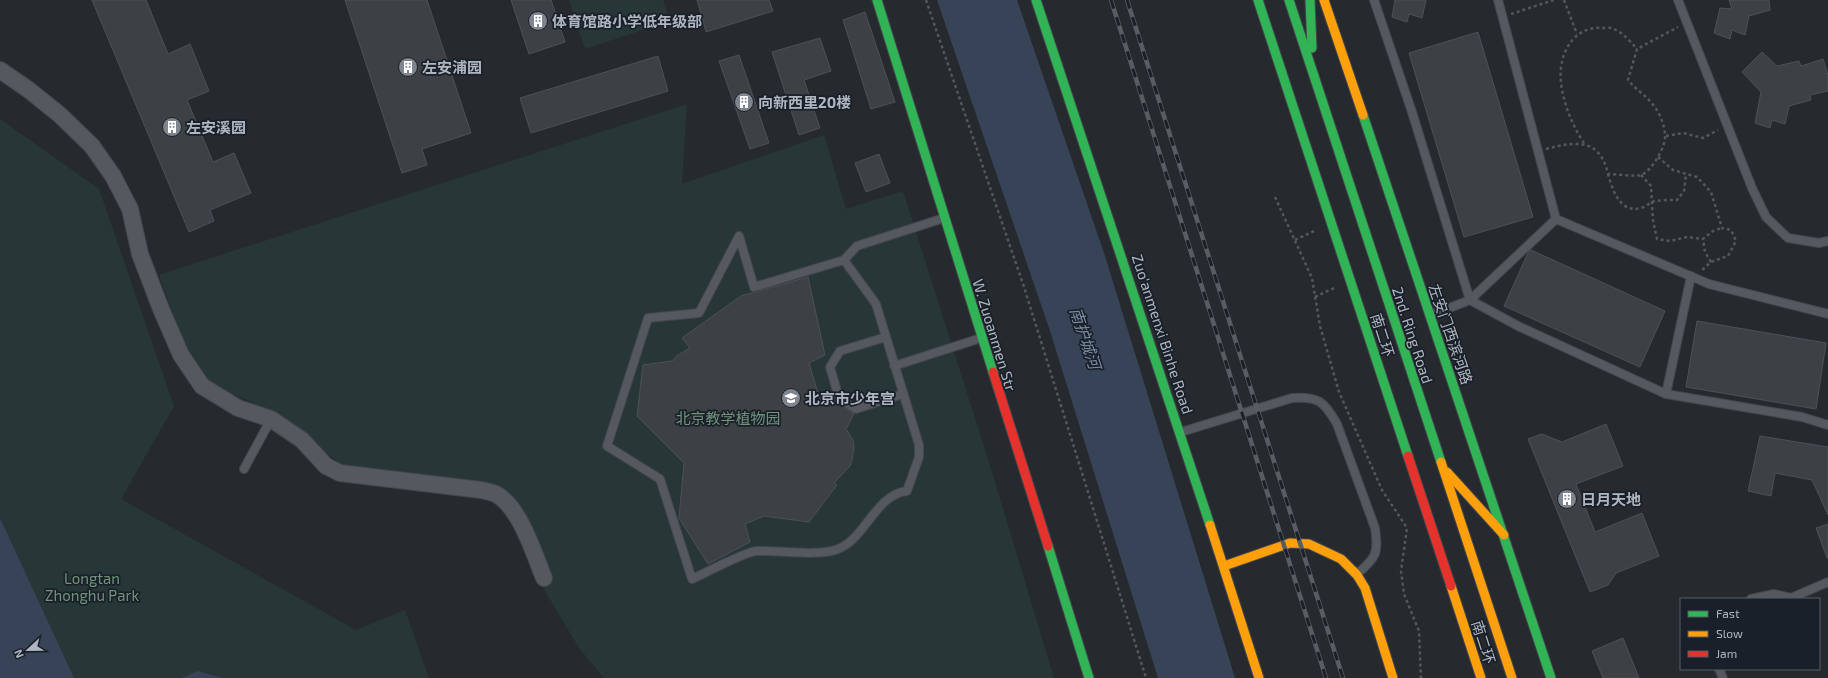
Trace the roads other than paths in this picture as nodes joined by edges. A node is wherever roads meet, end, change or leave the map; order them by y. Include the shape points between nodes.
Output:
1 (877, 0) edge
2 (1036, 0) edge
3 (1258, 0) edge
4 (1289, 0) edge
5 (1310, 0) edge
6 (1324, 0) edge
7 (1374, 0) edge
8 (1498, 0) edge
9 (1678, 0) edge
10 (0, 70) edge
11 (1314, 77) junction
12 (944, 218) junction
13 (1556, 219) junction
14 (1828, 241) edge
15 (844, 260) junction
16 (1691, 276) junction
17 (1470, 300) junction
18 (1828, 314) edge
19 (1430, 315) junction
20 (886, 337) junction
21 (981, 338) junction
22 (894, 366) junction
23 (903, 394) junction
24 (1666, 394) junction
25 (271, 419) junction
26 (1828, 425) edge
27 (1181, 432) junction
28 (1441, 465) junction
29 (244, 469) dead end
30 (1504, 535) junction
31 (1224, 566) junction
32 (1357, 575) junction
33 (544, 578) dead end
34 (1828, 582) edge
35 (1756, 598) edge
36 (1791, 598) edge
37 (1791, 598) edge
38 (1089, 678) edge
39 (1259, 678) edge
40 (1393, 678) edge
41 (1481, 678) edge
42 (1512, 678) edge
43 (1551, 678) edge

1 - 12 main road, W. Zuoanmen Str
2 - 27 main road, Zuo'anmenxi Binhe Road
3 - 41 main road, 南二环
4 - 11 main road, 2nd. Ring Road
5 - 11 main road
6 - 19 main road, 左安门西滨河路
7 - 17 lane via 1412,112
8 - 13 lane
9 - 14 lane via 1752,188 1766,217 1788,238 1819,243
10 - 25 street via 60,115 92,146 113,176 130,210 140,254 161,309 181,355 202,386 238,408
11 - 28 main road, 2nd. Ring Road
12 - 15 lane via 857,246
12 - 21 main road, W. Zuoanmen Str
13 - 16 lane
13 - 17 lane
15 - 20 lane via 876,304
15 - 23 lane via 754,287 740,236 699,313 648,318 607,446 660,479 692,579 754,551 827,552 848,545 881,506 890,498 907,491 920,451
16 - 18 lane via 1709,284
16 - 24 lane
17 - 19 lane
17 - 24 lane via 1518,326
19 - 30 main road, 左安门西滨河路
20 - 22 lane
20 - 23 lane via 840,351 830,367 839,398 856,410
21 - 22 lane
21 - 38 main road, W. Zuoanmen Str
22 - 23 lane
24 - 26 lane via 1802,417
25 - 29 lane
25 - 33 street via 302,440 326,466 340,473 481,490 495,494 509,505 520,523
27 - 31 main road, Zuo'anmenxi Binhe Road
27 - 32 lane via 1292,398 1306,397 1318,400 1328,407 1337,424 1375,528 1378,544 1372,561
28 - 30 main road
28 - 42 main road, 2nd. Ring Road
30 - 43 main road, 左安门西滨河路
31 - 32 main road via 1290,543 1309,544 1341,559
31 - 39 main road, Zuo'anmenxi Binhe Road
32 - 40 main road via 1365,588
34 - 36 lane
35 - 37 lane via 1774,594

